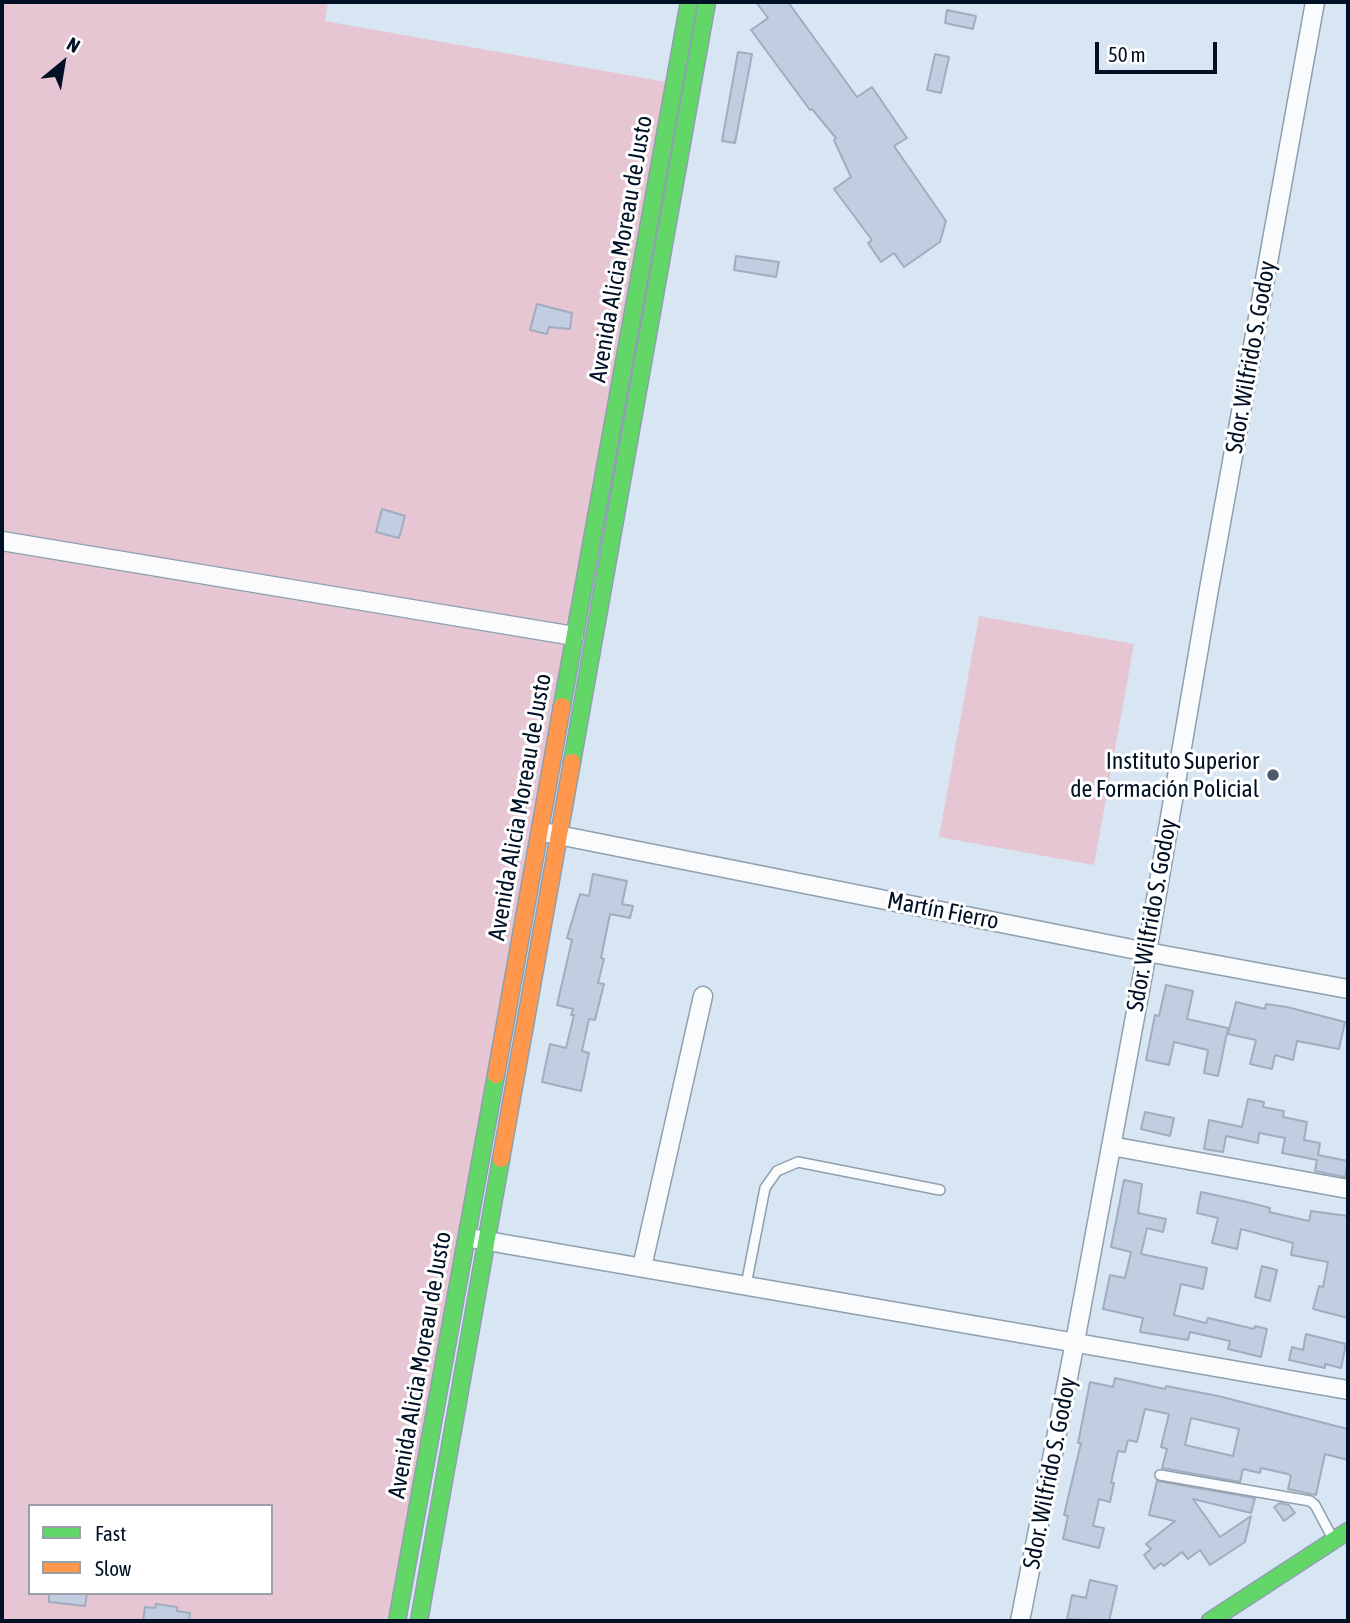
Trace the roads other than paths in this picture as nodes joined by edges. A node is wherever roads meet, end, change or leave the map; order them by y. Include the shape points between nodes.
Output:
1 (689, 2) edge
2 (707, 2) edge
3 (1315, 2) edge
4 (2, 541) edge
5 (575, 636) junction
6 (539, 832) junction
7 (558, 833) junction
8 (1147, 952) junction
9 (1348, 989) edge
10 (703, 996) dead end
11 (1111, 1146) junction
12 (1348, 1189) edge
13 (940, 1190) dead end
14 (466, 1238) junction
15 (486, 1240) junction
16 (642, 1267) junction
17 (746, 1285) junction
18 (1075, 1342) junction
19 (1348, 1390) edge
20 (1160, 1475) dead end
21 (1348, 1531) edge
22 (1333, 1541) junction
23 (397, 1621) edge
24 (419, 1621) edge
25 (1020, 1621) edge
26 (1210, 1621) edge

1 - 5 main road, Avenida Alicia Moreau de Justo
2 - 7 main road, Avenida Alicia Moreau de Justo
3 - 8 street, Sdor. Wilfrido S. Godoy
4 - 5 street
5 - 6 main road, Avenida Alicia Moreau de Justo
6 - 7 street, Martín Fierro
6 - 14 main road, Avenida Alicia Moreau de Justo
7 - 8 street, Martín Fierro
7 - 15 main road, Avenida Alicia Moreau de Justo
8 - 9 street, Martín Fierro
8 - 11 street, Sdor. Wilfrido S. Godoy
10 - 16 street
11 - 12 street
11 - 18 street, Sdor. Wilfrido S. Godoy
13 - 17 lane via 798,1162 777,1171 765,1188
14 - 15 street
14 - 23 main road, Avenida Alicia Moreau de Justo
15 - 16 street
15 - 24 main road, Avenida Alicia Moreau de Justo
16 - 17 street
17 - 18 street
18 - 19 street
18 - 25 street, Sdor. Wilfrido S. Godoy
20 - 22 lane via 1310,1501
21 - 22 main road
22 - 26 main road

